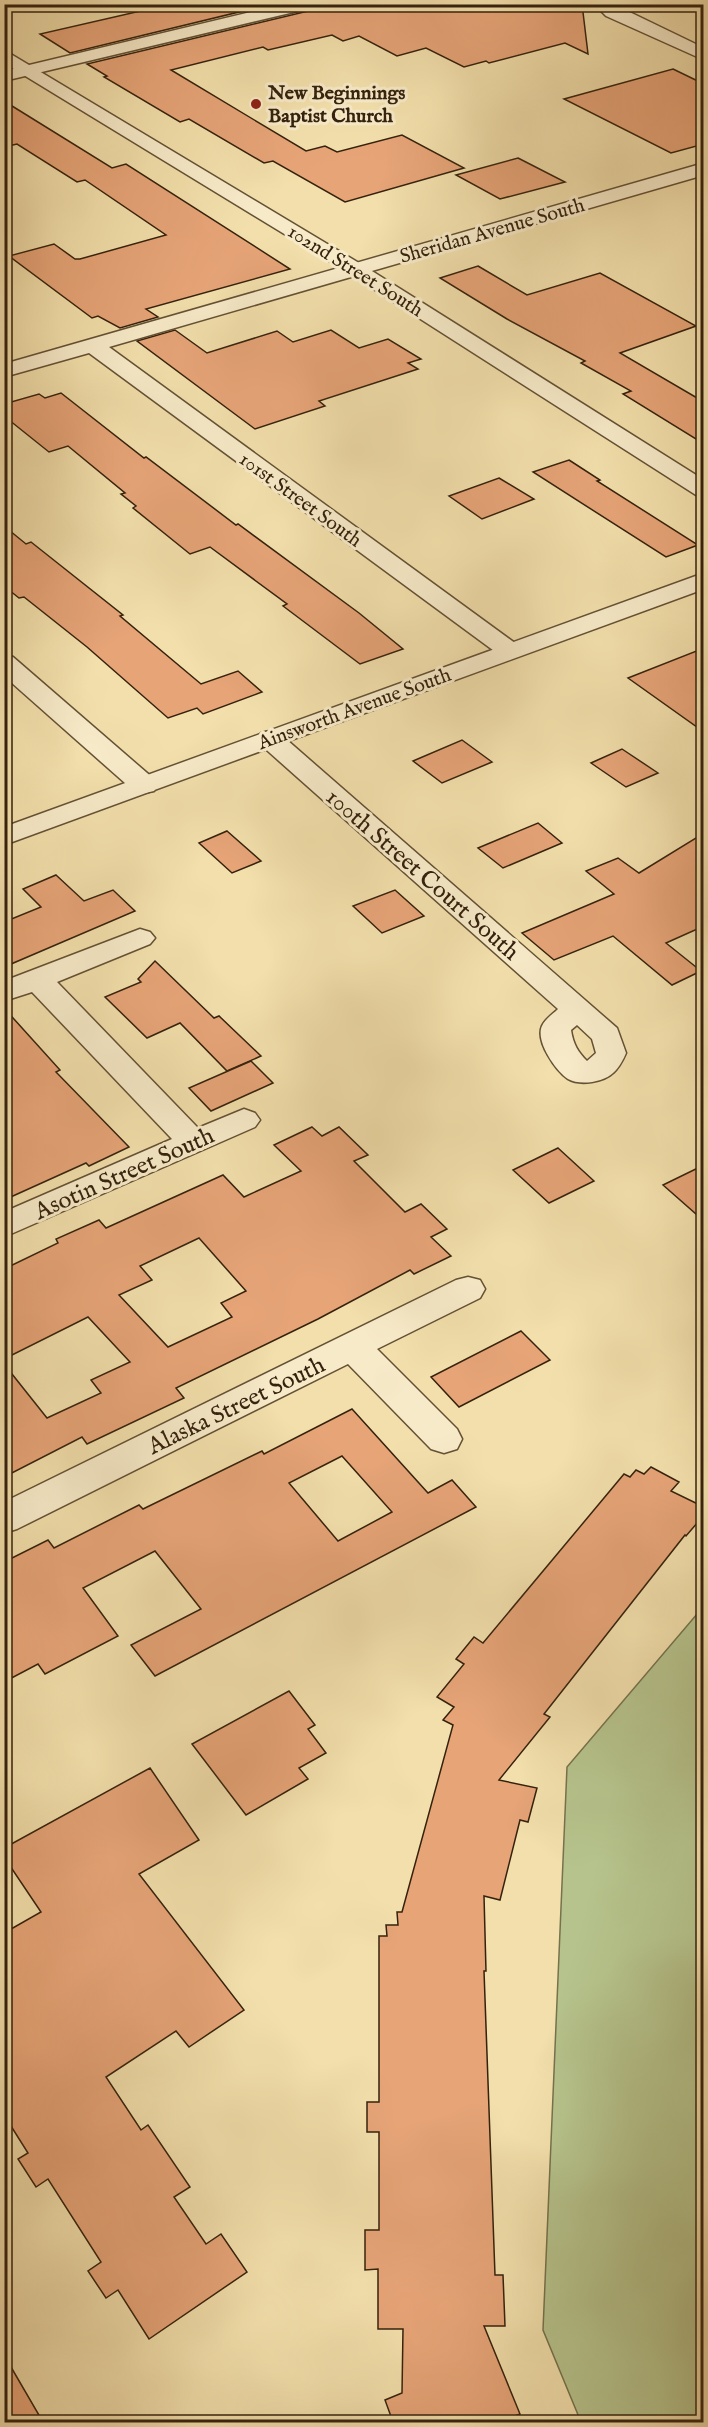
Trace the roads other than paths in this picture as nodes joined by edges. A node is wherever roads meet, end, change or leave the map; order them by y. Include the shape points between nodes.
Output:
1 (308, 4) edge
2 (602, 4) edge
3 (4, 55) edge
4 (704, 55) edge
5 (28, 70) junction
6 (4, 76) edge
7 (704, 169) edge
8 (357, 270) junction
9 (93, 346) junction
10 (4, 371) edge
11 (704, 490) edge
12 (704, 580) edge
13 (510, 651) junction
14 (4, 662) edge
15 (270, 739) junction
16 (144, 785) junction
17 (4, 837) edge
18 (140, 938) dead end
19 (37, 979) junction
20 (4, 992) edge
21 (576, 1009) dead end
22 (243, 1120) dead end
23 (193, 1142) junction
24 (4, 1226) edge
25 (468, 1288) dead end
26 (353, 1347) junction
27 (444, 1439) dead end
28 (4, 1519) edge

1 - 5 street
2 - 4 street
3 - 5 street, 102nd Street South
5 - 6 street
5 - 8 street, 102nd Street South
7 - 8 street, Sheridan Avenue South
8 - 9 street, Sheridan Avenue South
8 - 11 street, 102nd Street South
9 - 10 street, Sheridan Avenue South
9 - 13 street, 101st Street South
12 - 13 street, Ainsworth Avenue South
13 - 15 street, Ainsworth Avenue South
14 - 16 street
15 - 16 street, Ainsworth Avenue South
15 - 21 street, 100th Street Court South
16 - 17 street, Ainsworth Avenue South
18 - 19 street
19 - 20 street
19 - 23 street
22 - 23 street, Asotin Street South
23 - 24 street, Asotin Street South
25 - 26 street, Alaska Street South
26 - 27 street
26 - 28 street, Alaska Street South

